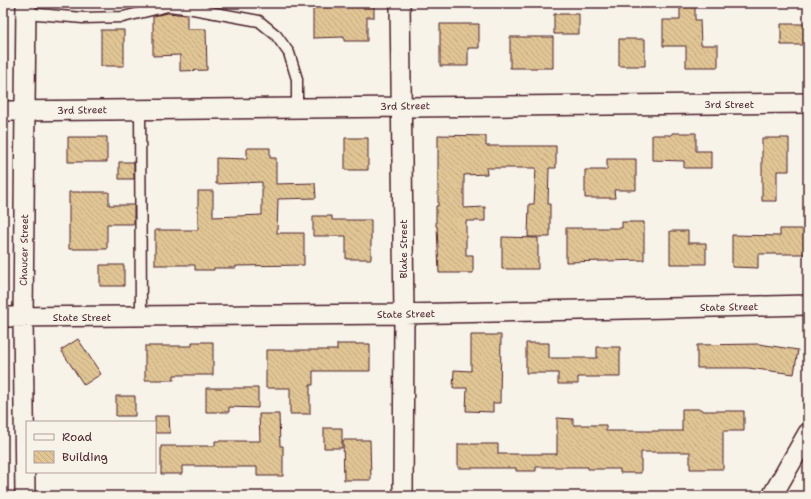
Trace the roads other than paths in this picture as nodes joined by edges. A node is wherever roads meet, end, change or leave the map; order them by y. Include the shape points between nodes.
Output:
1 (400, 3) edge
2 (26, 8) edge
3 (808, 103) edge
4 (402, 106) junction
5 (297, 108) junction
6 (140, 109) junction
7 (26, 110) junction
8 (3, 111) edge
9 (808, 305) edge
10 (404, 314) junction
11 (23, 317) junction
12 (141, 317) junction
13 (3, 318) edge
14 (808, 434) edge
15 (25, 496) edge
16 (403, 496) edge
17 (772, 496) edge

1 - 4 street, Blake Street
2 - 5 lane via 83,18 123,17 168,6 258,21 276,35 290,53 297,79
2 - 7 street, Chaucer Street
3 - 4 street, 3rd Street
4 - 5 street, 3rd Street
4 - 10 street, Blake Street
5 - 6 street, 3rd Street
6 - 7 street, 3rd Street
6 - 12 lane
7 - 8 street, 3rd Street
7 - 11 street, Chaucer Street
9 - 10 street, State Street
10 - 12 street, State Street
10 - 16 street, Blake Street
11 - 12 street, State Street
11 - 13 street, State Street
11 - 15 street, Chaucer Street
14 - 17 street

